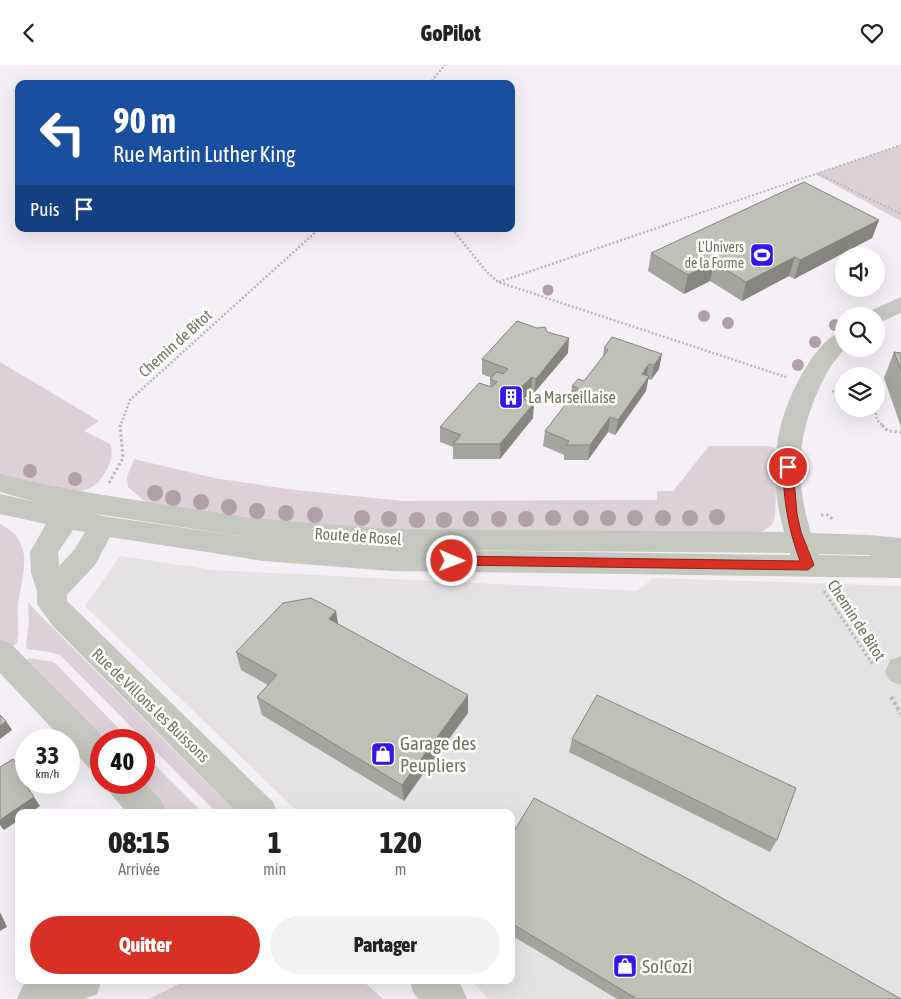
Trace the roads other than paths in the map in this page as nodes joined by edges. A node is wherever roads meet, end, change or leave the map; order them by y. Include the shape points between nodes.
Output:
1 (901, 303) edge
2 (885, 312) edge
3 (835, 345) edge
4 (0, 483) edge
5 (0, 504) edge
6 (100, 515) junction
7 (66, 519) junction
8 (901, 549) edge
9 (804, 554) junction
10 (901, 567) edge
11 (52, 591) junction
12 (0, 653) edge
13 (90, 746) edge
14 (133, 794) edge
15 (146, 809) edge
16 (257, 809) edge
17 (73, 984) edge
18 (432, 984) edge
19 (37, 999) edge
20 (447, 999) edge

1 - 2 street
3 - 9 street via 808,384 790,431 788,467 792,514
4 - 6 street, Route de Rosel
5 - 7 street, Route de Rosel
6 - 7 street, Route de Rosel
6 - 9 street, Route de Rosel via 256,549 392,560
6 - 11 street via 86,557
7 - 11 street, Rue de Villons les Buissons via 44,552 44,573
8 - 9 street, Route de Rosel via 869,545
9 - 10 street, Route de Rosel
11 - 16 street, Rue de Villons les Buissons via 52,604 63,618
12 - 13 street
14 - 15 street
17 - 19 street
18 - 20 street

